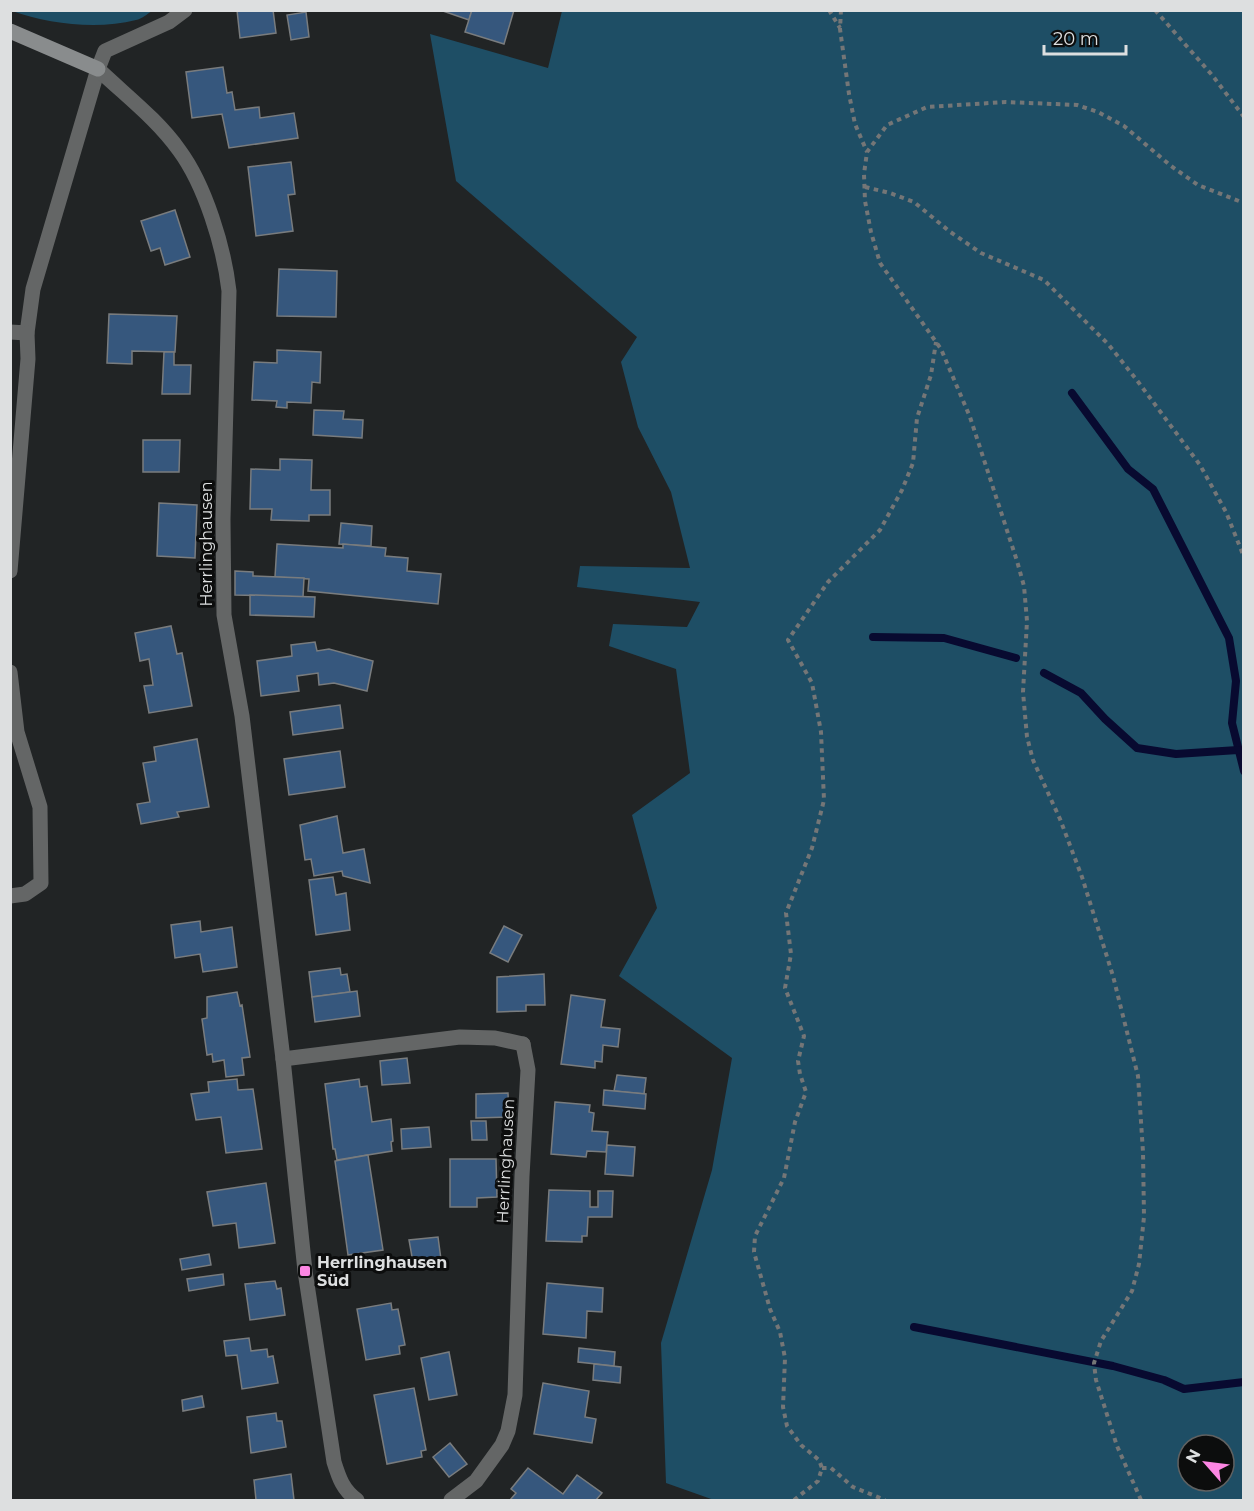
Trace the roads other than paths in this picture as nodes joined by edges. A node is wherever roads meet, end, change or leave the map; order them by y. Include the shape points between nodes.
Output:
1 (185, 10) edge
2 (10, 31) edge
3 (98, 69) junction
4 (10, 332) edge
5 (27, 333) junction
6 (10, 571) edge
7 (10, 672) edge
8 (10, 896) edge
9 (283, 1059) junction
10 (357, 1500) edge
11 (450, 1500) edge

1 - 3 street via 169,22 105,51
2 - 3 street, Herrlinghausen
3 - 5 street via 33,289
3 - 9 street, Herrlinghausen via 180,151 197,181 225,262 229,291 223,519 225,615 242,716
4 - 5 street
5 - 6 street
7 - 8 street via 17,732 40,807 41,883 25,894
9 - 10 street, Herrlinghausen via 305,1271 334,1462 339,1480
9 - 11 street, Herrlinghausen via 460,1036 523,1044 528,1070 512,1416 502,1445 486,1468 467,1489

